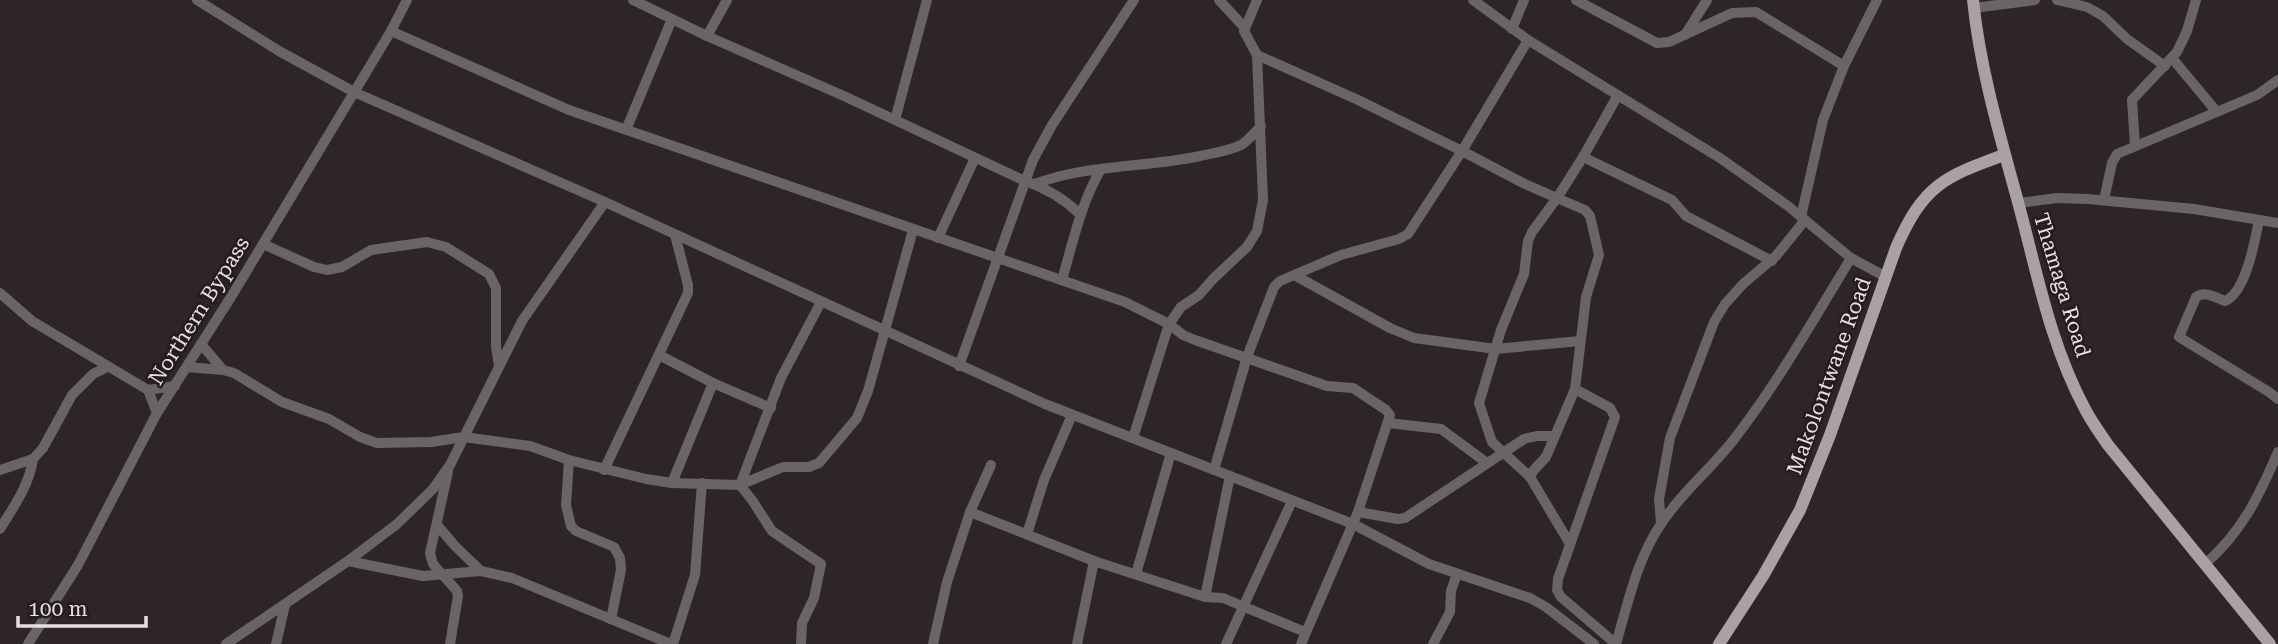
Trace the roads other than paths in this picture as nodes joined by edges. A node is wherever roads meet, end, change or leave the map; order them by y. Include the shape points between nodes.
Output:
1 (197, 0) edge
2 (407, 0) edge
3 (633, 0) edge
4 (727, 0) edge
5 (927, 0) edge
6 (1219, 0) edge
7 (1257, 0) edge
8 (1473, 0) edge
9 (1524, 0) edge
10 (1576, 0) edge
11 (1707, 0) edge
12 (1877, 0) edge
13 (2035, 0) edge
14 (2057, 0) edge
15 (2196, 0) edge
16 (1128, 2) edge
17 (1974, 4) edge
18 (672, 19) junction
19 (1245, 27) junction
20 (1512, 29) junction
21 (391, 31) junction
22 (1685, 35) junction
23 (707, 36) junction
24 (1528, 40) junction
25 (1257, 55) junction
26 (2169, 62) junction
27 (1844, 66) junction
28 (2278, 80) edge
29 (354, 92) junction
30 (1618, 95) junction
31 (2216, 111) junction
32 (895, 120) junction
33 (1261, 126) junction
34 (626, 130) junction
35 (2135, 146) junction
36 (1462, 151) junction
37 (2004, 155) junction
38 (1583, 157) junction
39 (975, 158) junction
40 (1101, 169) junction
41 (1030, 183) junction
42 (1558, 198) junction
43 (2104, 200) junction
44 (606, 202) junction
45 (2018, 203) junction
46 (1080, 214) junction
47 (1803, 218) junction
48 (2259, 220) junction
49 (2278, 223) edge
50 (913, 230) junction
51 (675, 235) junction
52 (938, 238) junction
53 (263, 244) junction
54 (997, 258) junction
55 (1851, 258) junction
56 (1772, 261) junction
57 (1296, 276) junction
58 (1886, 276) junction
59 (1062, 280) junction
60 (0, 293) edge
61 (821, 302) junction
62 (1169, 324) junction
63 (883, 331) junction
64 (1580, 341) junction
65 (201, 344) junction
66 (1496, 349) junction
67 (659, 355) junction
68 (1247, 357) junction
69 (107, 366) junction
70 (959, 366) junction
71 (187, 367) junction
72 (499, 367) junction
73 (223, 369) junction
74 (713, 383) junction
75 (175, 386) junction
76 (1575, 389) junction
77 (148, 390) junction
78 (2278, 399) edge
79 (771, 408) junction
80 (158, 414) junction
81 (1072, 415) junction
82 (1388, 423) junction
83 (1554, 436) junction
84 (464, 438) junction
85 (1133, 438) junction
86 (1502, 452) junction
87 (1171, 453) junction
88 (2277, 458) edge
89 (33, 459) junction
90 (569, 460) junction
91 (1487, 463) junction
92 (991, 465) dead end
93 (450, 466) junction
94 (0, 470) edge
95 (604, 470) junction
96 (1214, 470) junction
97 (1230, 476) junction
98 (1530, 477) junction
99 (672, 483) junction
100 (702, 483) junction
101 (740, 485) junction
102 (1292, 501) junction
103 (970, 512) junction
104 (1358, 512) junction
105 (1661, 523) junction
106 (1353, 524) junction
107 (438, 526) junction
108 (0, 529) edge
109 (1027, 534) junction
110 (1570, 544) junction
111 (348, 561) junction
112 (1094, 561) junction
113 (2205, 564) junction
114 (481, 571) junction
115 (440, 574) junction
116 (1136, 574) junction
117 (1457, 574) junction
118 (1205, 597) junction
119 (285, 605) junction
120 (1242, 607) junction
121 (611, 619) junction
122 (1305, 632) junction
123 (28, 644) edge
124 (226, 644) edge
125 (276, 644) edge
126 (450, 644) edge
127 (672, 644) edge
128 (801, 644) edge
129 (933, 644) edge
130 (1077, 644) edge
131 (1226, 644) edge
132 (1301, 644) edge
133 (1433, 644) edge
134 (1594, 644) edge
135 (1616, 644) edge
136 (1719, 644) edge
137 (2270, 644) edge

1 - 29 street
2 - 21 street, Northern Bypass
3 - 18 street
4 - 23 street
5 - 32 street
6 - 19 street
7 - 19 street
8 - 20 street
9 - 20 street
10 - 22 street via 1657,43
11 - 22 street
12 - 27 street
13 - 17 street
14 - 26 street via 2087,7 2127,39
15 - 26 street via 2182,44
16 - 41 street via 1033,160
17 - 37 main road, Thamaga Road
18 - 23 street
18 - 34 street
19 - 25 street via 1244,35
20 - 24 street
21 - 29 street, Northern Bypass
21 - 34 street via 569,110
22 - 27 street via 1732,13 1756,12
23 - 32 street
24 - 30 street
24 - 36 street
25 - 33 street
25 - 36 street
26 - 31 street
26 - 35 street via 2132,100
27 - 47 street via 1823,120
28 - 31 street
29 - 44 street
29 - 53 street, Northern Bypass
30 - 38 street
30 - 47 street via 1720,158
31 - 35 street
32 - 39 street
33 - 40 street via 1239,146 1219,152
33 - 62 street via 1263,200 1253,241 1181,307
34 - 50 street
35 - 43 street via 2114,158
36 - 42 street
36 - 57 street via 1408,234 1341,255
37 - 45 main road, Thamaga Road
37 - 58 main road, Makolontwane Road via 1962,170 1928,195 1907,224
38 - 42 street
38 - 56 street via 1672,200 1686,216
39 - 41 street
39 - 52 street
40 - 41 street
40 - 46 street
41 - 46 street
41 - 54 street
42 - 64 street via 1590,216 1599,254 1586,297
42 - 66 street via 1532,232 1524,274
43 - 45 street via 2057,198
43 - 48 street
44 - 51 street
44 - 72 street via 522,321
45 - 113 main road, Thamaga Road via 2048,320 2085,411
46 - 59 street
47 - 55 street
47 - 56 street
48 - 49 street
48 - 78 street via 2253,250 2234,296 2225,301 2203,293 2196,297 2179,337
50 - 52 street
50 - 63 street
51 - 61 street
51 - 67 street via 688,293
52 - 54 street
53 - 65 street, Northern Bypass
53 - 72 street via 327,270 371,250 427,242 446,247 493,280
54 - 59 street
54 - 70 street
55 - 58 street
55 - 105 street via 1736,438
56 - 105 street via 1743,284 1714,322 1670,438 1659,499
57 - 66 street via 1403,334
57 - 68 street via 1280,281 1270,293
58 - 136 main road, Makolontwane Road via 1800,510
59 - 62 street via 1125,302
60 - 69 street via 32,321
61 - 63 street
61 - 79 street via 781,378
62 - 68 street via 1189,338
62 - 85 street
63 - 70 street
63 - 101 street via 863,405 830,452 809,467 783,467
64 - 66 street
64 - 76 street
65 - 71 street, Northern Bypass
65 - 73 street
66 - 86 street via 1479,408 1492,442
67 - 74 street
67 - 95 street
68 - 82 street via 1327,386 1359,390 1389,412
68 - 96 street
69 - 77 street
69 - 89 street via 72,395
70 - 81 street
71 - 73 street
71 - 75 street, Northern Bypass
72 - 84 street
73 - 84 street via 368,441 418,443
74 - 79 street
74 - 99 street
75 - 77 street
75 - 80 street, Northern Bypass
76 - 83 street
76 - 110 street via 1610,408 1615,417
77 - 80 street
79 - 101 street
80 - 123 street, Northern Bypass via 78,565
81 - 85 street
81 - 109 street
82 - 91 street via 1441,429
82 - 104 street
83 - 86 street via 1524,439
83 - 98 street via 1546,457
84 - 90 street via 530,446
84 - 93 street
85 - 87 street
86 - 91 street
86 - 98 street
87 - 96 street
87 - 116 street
88 - 113 street via 2238,530
89 - 94 street
89 - 108 street via 24,491
90 - 95 street
90 - 121 street via 566,505 570,526 614,547 620,558
91 - 104 street via 1405,518
92 - 103 street
93 - 107 street
93 - 111 street via 397,524
95 - 99 street
96 - 97 street
97 - 102 street
97 - 118 street
98 - 110 street
99 - 100 street
100 - 101 street
100 - 127 street via 695,575
101 - 128 street via 772,531 821,564 814,598 802,623
102 - 106 street
102 - 120 street
103 - 109 street
103 - 129 street
104 - 106 street
105 - 135 street via 1636,576
106 - 117 street
106 - 122 street
107 - 114 street
107 - 115 street via 430,553
109 - 112 street
110 - 135 street via 1558,579 1560,597
111 - 115 street via 424,576
111 - 119 street
112 - 116 street
112 - 130 street
113 - 137 main road, Thamaga Road
114 - 115 street
114 - 121 street via 512,578
115 - 126 street via 458,597
116 - 118 street
117 - 133 street via 1450,612
117 - 134 street via 1538,602
118 - 120 street via 1223,598
119 - 124 street
119 - 125 street
120 - 122 street
120 - 131 street
121 - 127 street
122 - 132 street

